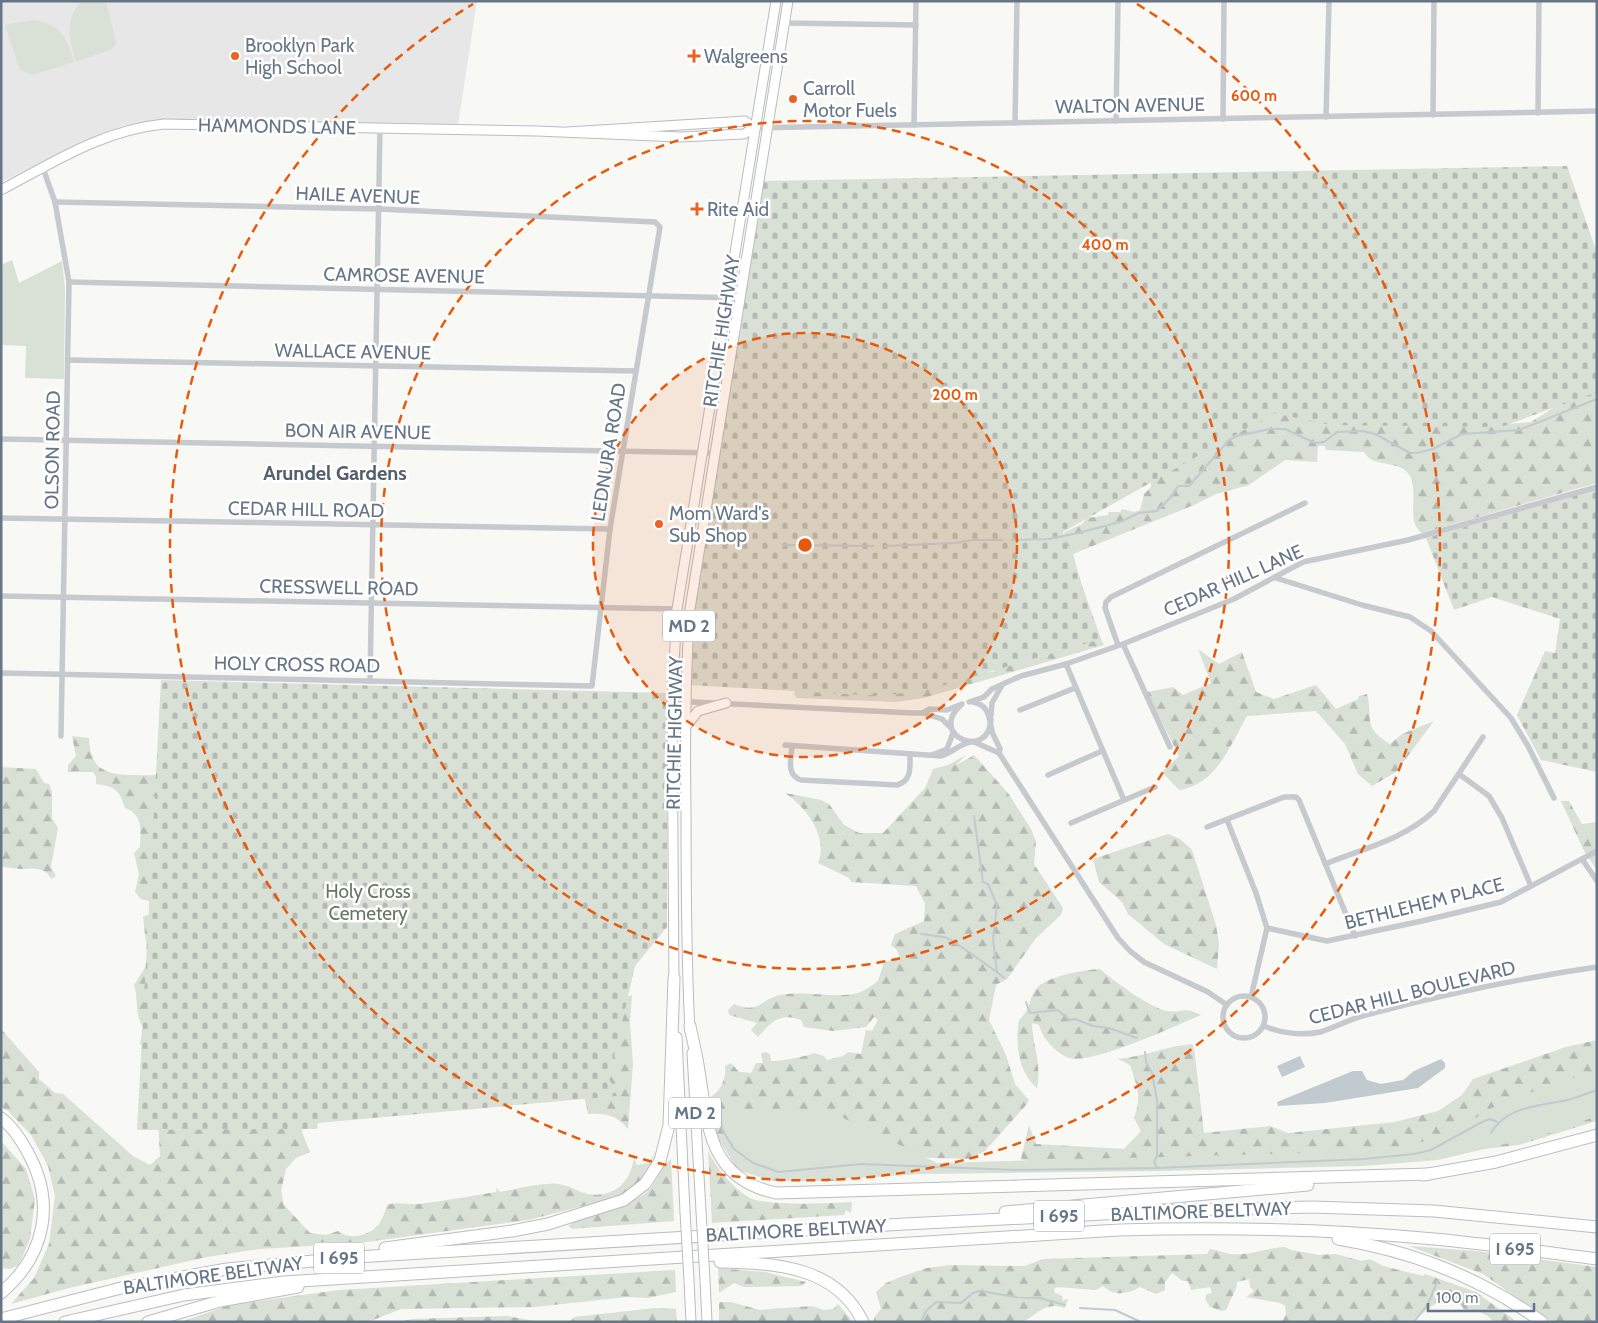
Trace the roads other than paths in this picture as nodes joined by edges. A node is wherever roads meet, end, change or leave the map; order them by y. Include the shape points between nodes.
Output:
1 (776, 1) edge
2 (788, 1) edge
3 (916, 1) edge
4 (1017, 1) edge
5 (1118, 1) edge
6 (1224, 1) edge
7 (1329, 1) edge
8 (1434, 1) edge
9 (1539, 1) edge
10 (784, 23) junction
11 (916, 25) junction
12 (1597, 111) edge
13 (1538, 113) junction
14 (1432, 115) junction
15 (1326, 117) junction
16 (1223, 119) junction
17 (1116, 121) junction
18 (706, 123) junction
19 (1015, 123) junction
20 (678, 124) junction
21 (914, 125) junction
22 (767, 127) junction
23 (380, 128) junction
24 (754, 128) junction
25 (567, 132) junction
26 (634, 135) junction
27 (680, 137) junction
28 (43, 168) junction
29 (1, 190) edge
30 (55, 202) junction
31 (379, 209) junction
32 (659, 224) joint
33 (68, 282) junction
34 (376, 289) junction
35 (648, 296) junction
36 (727, 298) junction
37 (740, 298) junction
38 (68, 360) junction
39 (375, 366) junction
40 (636, 371) junction
41 (1, 439) edge
42 (66, 440) junction
43 (374, 446) junction
44 (623, 451) junction
45 (701, 452) junction
46 (714, 453) junction
47 (1597, 487) edge
48 (1305, 503) dead end
49 (1, 518) edge
50 (66, 519) junction
51 (372, 525) junction
52 (610, 529) junction
53 (1276, 578) junction
54 (1, 596) edge
55 (65, 597) junction
56 (370, 603) junction
57 (601, 607) junction
58 (677, 609) junction
59 (1120, 645) junction
60 (1066, 664) junction
61 (1, 673) edge
62 (62, 674) junction
63 (370, 681) junction
64 (1002, 685) junction
65 (592, 686) joint
66 (1075, 688) junction
67 (672, 700) junction
68 (686, 701) junction
69 (726, 703) junction
70 (966, 703) junction
71 (1020, 710) dead end
72 (923, 713) junction
73 (991, 718) junction
74 (686, 727) junction
75 (953, 731) junction
76 (61, 736) dead end
77 (1483, 737) dead end
78 (973, 742) junction
79 (785, 745) dead end
80 (792, 746) junction
81 (1170, 747) dead end
82 (1102, 751) junction
83 (999, 753) junction
84 (910, 754) junction
85 (931, 755) junction
86 (1459, 774) junction
87 (1048, 775) dead end
88 (1155, 787) dead end
89 (1554, 798) dead end
90 (1124, 800) junction
91 (1227, 820) junction
92 (1070, 823) dead end
93 (1207, 827) dead end
94 (1597, 852) edge
95 (1582, 859) junction
96 (1325, 864) junction
97 (1597, 881) edge
98 (1531, 886) junction
99 (1267, 928) junction
100 (1355, 936) junction
101 (1597, 967) edge
102 (674, 978) junction
103 (1251, 997) junction
104 (1227, 1005) junction
105 (690, 1026) junction
106 (1264, 1026) junction
107 (1, 1118) edge
108 (1, 1128) edge
109 (1597, 1135) edge
110 (32, 1160) junction
111 (1429, 1174) junction
112 (904, 1224) junction
113 (1597, 1226) edge
114 (1245, 1228) junction
115 (1597, 1259) edge
116 (649, 1260) junction
117 (301, 1261) junction
118 (358, 1277) junction
119 (1, 1293) edge
120 (1, 1319) edge
121 (65, 1322) edge
122 (148, 1322) edge
123 (691, 1322) edge
124 (707, 1322) edge
125 (863, 1322) edge
126 (1542, 1322) edge

1 - 24 main road, RITCHIE HIGHWAY / MD 2
2 - 10 main road, RITCHIE HIGHWAY / MD 2
3 - 11 street
4 - 19 street
5 - 17 street
6 - 16 street
7 - 15 street
8 - 14 street
9 - 13 street
10 - 11 street
10 - 22 main road, RITCHIE HIGHWAY / MD 2
11 - 21 street
12 - 13 street, WALTON AVENUE
13 - 14 street, WALTON AVENUE
14 - 15 street, WALTON AVENUE
15 - 16 street, WALTON AVENUE
16 - 17 street, WALTON AVENUE
17 - 19 street, WALTON AVENUE
18 - 20 main road, HAMMONDS LANE
18 - 24 main road, HAMMONDS LANE via 745,121
18 - 27 main road via 702,127 685,130
19 - 21 street, WALTON AVENUE
20 - 25 main road, HAMMONDS LANE
20 - 26 main road via 671,129 641,130
21 - 22 street, WALTON AVENUE
22 - 24 street, WALTON AVENUE
22 - 37 main road, RITCHIE HIGHWAY / MD 2
23 - 25 main road, HAMMONDS LANE
23 - 28 main road, HAMMONDS LANE via 185,124 140,127 104,137
23 - 31 street
24 - 27 main road, HAMMONDS LANE via 744,134
24 - 36 main road, RITCHIE HIGHWAY / MD 2
25 - 26 main road, HAMMONDS LANE
26 - 27 main road, HAMMONDS LANE
28 - 29 main road, HAMMONDS LANE
28 - 30 street, OLSON ROAD
30 - 31 street, HAILE AVENUE
30 - 33 street, OLSON ROAD
31 - 32 street, HAILE AVENUE
31 - 34 street
32 - 35 street, LEDNURA ROAD
33 - 34 street, CAMROSE AVENUE
33 - 38 street, OLSON ROAD
34 - 35 street, CAMROSE AVENUE
34 - 39 street
35 - 36 street, CAMROSE AVENUE
35 - 40 street, LEDNURA ROAD
36 - 37 street, CAMROSE AVENUE
36 - 45 main road, RITCHIE HIGHWAY / MD 2
37 - 46 main road, RITCHIE HIGHWAY / MD 2
38 - 39 street, WALLACE AVENUE
38 - 42 street, OLSON ROAD
39 - 40 street, WALLACE AVENUE
39 - 43 street
40 - 44 street, LEDNURA ROAD
41 - 42 street, BON AIR AVENUE
42 - 43 street, BON AIR AVENUE
42 - 50 street, OLSON ROAD
43 - 44 street, BON AIR AVENUE
43 - 51 street
44 - 45 street, BON AIR AVENUE
44 - 52 street, LEDNURA ROAD
45 - 46 street, BON AIR AVENUE
45 - 58 main road, RITCHIE HIGHWAY / MD 2
46 - 68 main road, RITCHIE HIGHWAY / MD 2 via 690,609
47 - 53 street, CEDAR HILL LANE via 1408,540 1303,562
48 - 59 street via 1111,597 1105,608
49 - 50 street, CEDAR HILL ROAD
50 - 51 street, CEDAR HILL ROAD
50 - 55 street, OLSON ROAD
51 - 52 street, CEDAR HILL ROAD
51 - 56 street
52 - 57 street, LEDNURA ROAD
53 - 59 street, CEDAR HILL LANE via 1234,599
53 - 89 street via 1410,618 1431,631 1511,718
54 - 55 street, CRESSWELL ROAD
55 - 56 street, CRESSWELL ROAD
55 - 62 street, OLSON ROAD
56 - 57 street, CRESSWELL ROAD
56 - 63 street
57 - 58 street, CRESSWELL ROAD
57 - 65 street, LEDNURA ROAD
58 - 67 main road, RITCHIE HIGHWAY / MD 2
59 - 60 street, CEDAR HILL LANE
59 - 81 street
60 - 64 street, CEDAR HILL LANE via 1021,676
60 - 66 street
61 - 62 street, HOLY CROSS ROAD
62 - 63 street, HOLY CROSS ROAD
62 - 76 street, OLSON ROAD
63 - 65 street, HOLY CROSS ROAD
64 - 70 street, CEDAR HILL LANE via 984,697
64 - 73 street via 992,703
66 - 71 street
66 - 82 street
67 - 68 street
67 - 102 main road, RITCHIE HIGHWAY / MD 2
68 - 69 street
68 - 74 main road, RITCHIE HIGHWAY / MD 2
69 - 72 street
69 - 74 main road via 698,711
70 - 72 street via 947,710 929,709
70 - 73 street via 981,704
70 - 75 street via 952,715
72 - 75 street via 942,720
73 - 78 street via 988,732
73 - 83 street
74 - 105 main road, RITCHIE HIGHWAY / MD 2
75 - 78 street via 962,740
75 - 85 street via 947,749
77 - 86 street
78 - 83 street
78 - 85 street via 961,745 951,753
79 - 80 street
80 - 84 street
80 - 84 street via 792,772 801,780 897,785 909,776
82 - 87 street
82 - 90 street
83 - 104 street via 1098,911 1130,951
84 - 85 street
86 - 96 street via 1434,811 1416,826
86 - 98 street via 1484,791 1496,807
88 - 90 street
90 - 92 street
91 - 93 street
91 - 96 street via 1284,797 1296,797
91 - 99 street
94 - 95 street, BETHLEHEM PLACE
95 - 97 street
95 - 98 street, BETHLEHEM PLACE
96 - 100 street
98 - 100 street, BETHLEHEM PLACE via 1501,902
99 - 100 street, BETHLEHEM PLACE via 1326,941
99 - 103 street
101 - 106 street, CEDAR HILL BOULEVARD via 1424,1001 1361,1016 1319,1032 1290,1033
102 - 117 highway via 671,1088 664,1152 653,1174 635,1193 600,1209 548,1224
102 - 123 main road, RITCHIE HIGHWAY / MD 2, bridge
103 - 104 street via 1235,998
103 - 106 street via 1264,1008
104 - 106 street via 1223,1020 1234,1036 1254,1037
105 - 111 highway via 711,1136 720,1159 744,1182 776,1193
105 - 124 main road, RITCHIE HIGHWAY / MD 2, bridge
107 - 110 highway via 17,1133
108 - 110 highway
109 - 111 highway via 1496,1162
110 - 119 highway via 42,1188 41,1230 31,1259
111 - 112 highway via 1032,1209
112 - 113 highway, BALTIMORE BELTWAY / I 695 via 1191,1209 1312,1207 1434,1211
112 - 117 highway, BALTIMORE BELTWAY / I 695
114 - 115 highway, BALTIMORE BELTWAY / I 695 via 1433,1239
114 - 116 highway, BALTIMORE BELTWAY / I 695 via 1062,1233
114 - 126 highway via 1335,1238 1406,1254 1487,1287
116 - 118 highway, BALTIMORE BELTWAY / I 695
116 - 125 highway via 753,1262 808,1272 837,1287
117 - 120 highway, BALTIMORE BELTWAY / I 695 via 172,1278
118 - 121 highway, BALTIMORE BELTWAY / I 695 via 231,1288
118 - 122 highway via 243,1296

